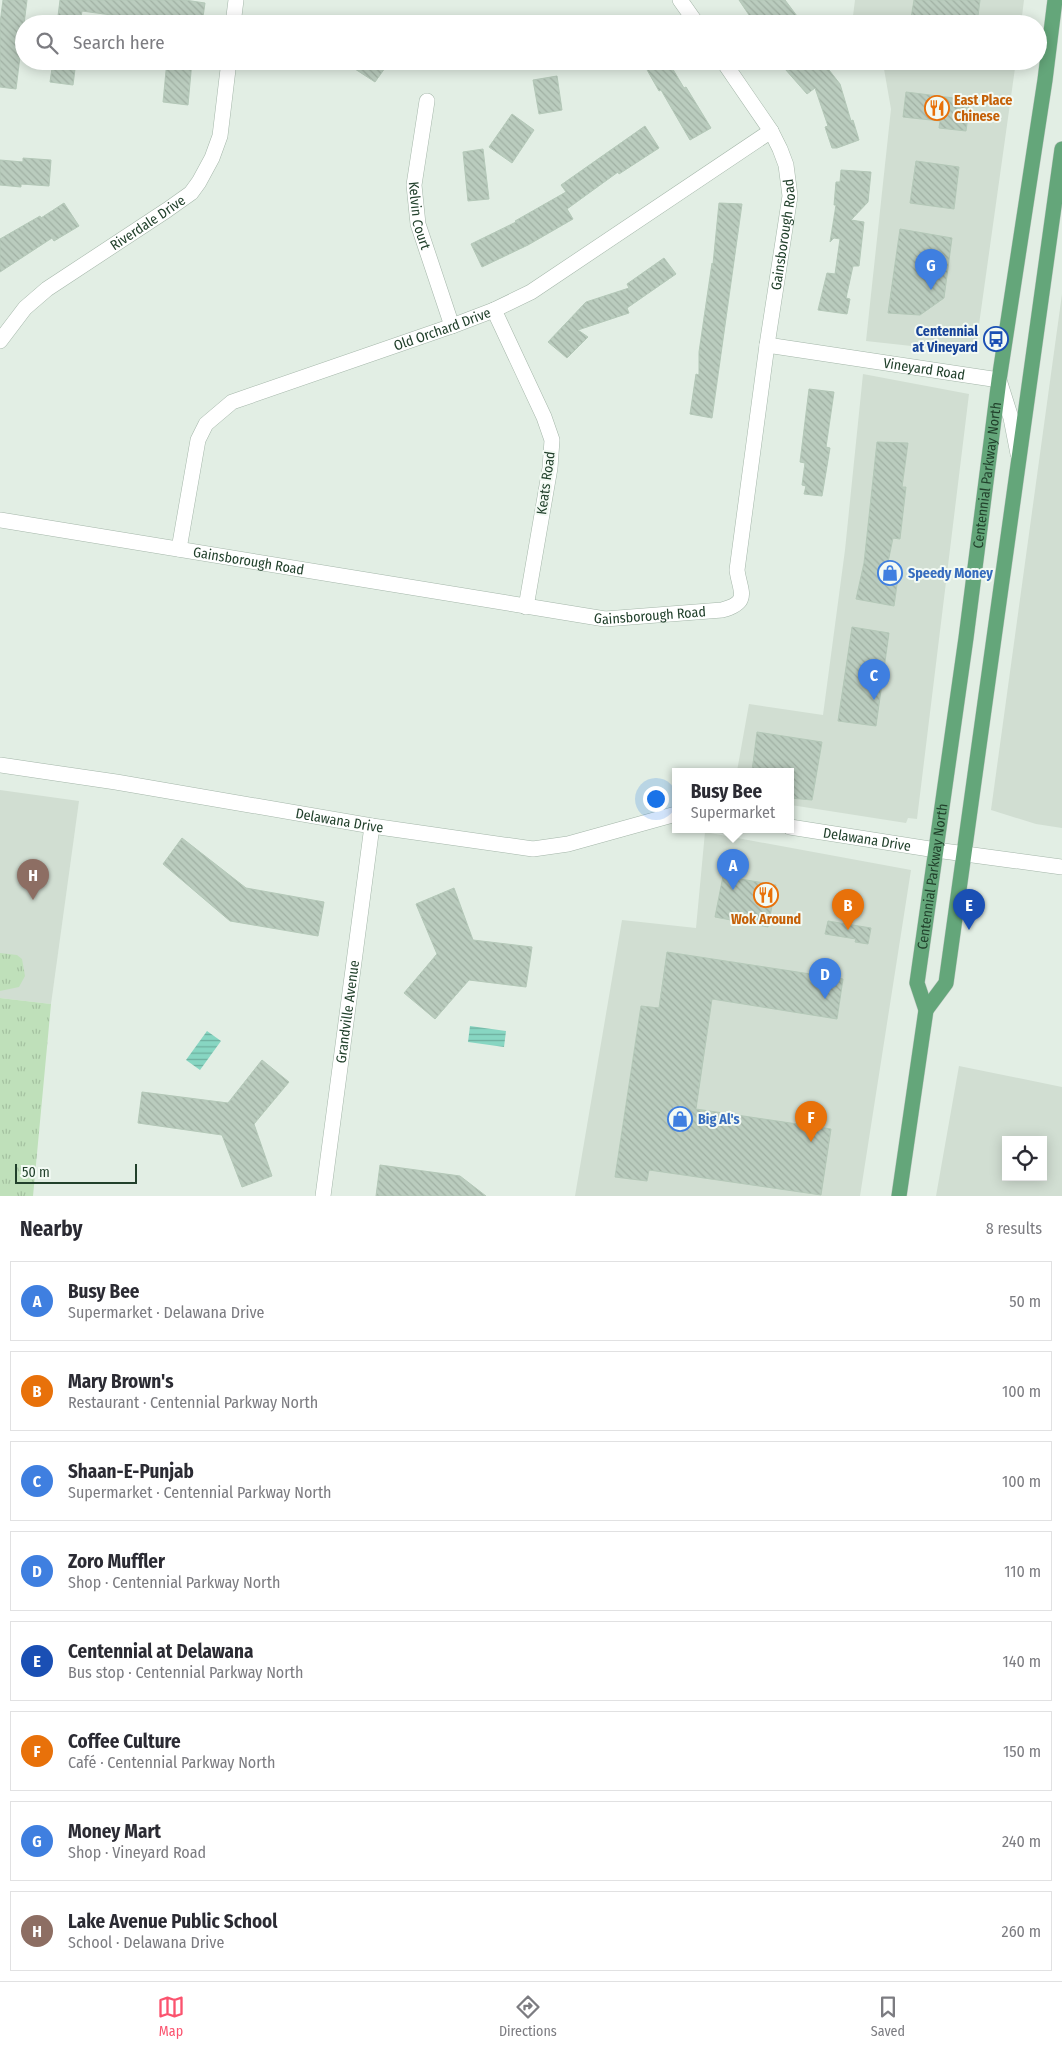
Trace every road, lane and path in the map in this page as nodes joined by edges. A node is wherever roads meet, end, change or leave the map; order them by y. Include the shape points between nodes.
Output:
1 (236, 0) edge
2 (680, 0) edge
3 (1055, 0) edge
4 (234, 15) edge
5 (691, 15) edge
6 (1047, 64) edge
7 (228, 70) edge
8 (729, 70) edge
9 (1046, 70) edge
10 (427, 101) dead end
11 (771, 131) junction
12 (1062, 149) edge
13 (494, 310) junction
14 (452, 326) junction
15 (0, 341) edge
16 (767, 345) junction
17 (999, 380) junction
18 (1019, 460) junction
19 (0, 520) edge
20 (178, 549) junction
21 (526, 607) junction
22 (0, 765) edge
23 (672, 815) edge
24 (372, 826) junction
25 (794, 828) edge
26 (936, 850) junction
27 (964, 852) junction
28 (1062, 867) edge
29 (926, 1010) junction
30 (323, 1196) edge
31 (899, 1196) edge

1 - 4 street
2 - 5 street
3 - 6 main road, Centennial Parkway North
7 - 15 street, Riverdale Drive via 220,136 212,158 191,193 47,289 25,308
8 - 11 street, Gainsborough Road
9 - 17 main road, Centennial Parkway North
10 - 14 street, Kelvin Court via 414,185 418,224
11 - 13 street, Old Orchard Drive via 531,292
11 - 16 street, Gainsborough Road via 786,166 790,196
12 - 18 main road, Centennial Parkway North
13 - 14 street, Old Orchard Drive
13 - 21 street, Keats Road via 552,440
14 - 20 street, Old Orchard Drive via 232,402 206,424 198,440
16 - 17 street, Vineyard Road
16 - 21 street, Gainsborough Road via 737,570 742,597 735,606 722,610 605,619
17 - 18 street
17 - 26 main road, Centennial Parkway North
18 - 27 main road, Centennial Parkway North
19 - 20 street, Gainsborough Road
20 - 21 street, Gainsborough Road
22 - 24 street, Delawana Drive
23 - 24 street, Delawana Drive via 568,844 533,849
24 - 30 street, Grandville Avenue
25 - 26 street, Delawana Drive
26 - 27 street, Delawana Drive
26 - 29 main road, Centennial Parkway North via 917,983
27 - 28 street, Delawana Drive
27 - 29 main road, Centennial Parkway North via 946,983
29 - 31 main road, Centennial Parkway North

